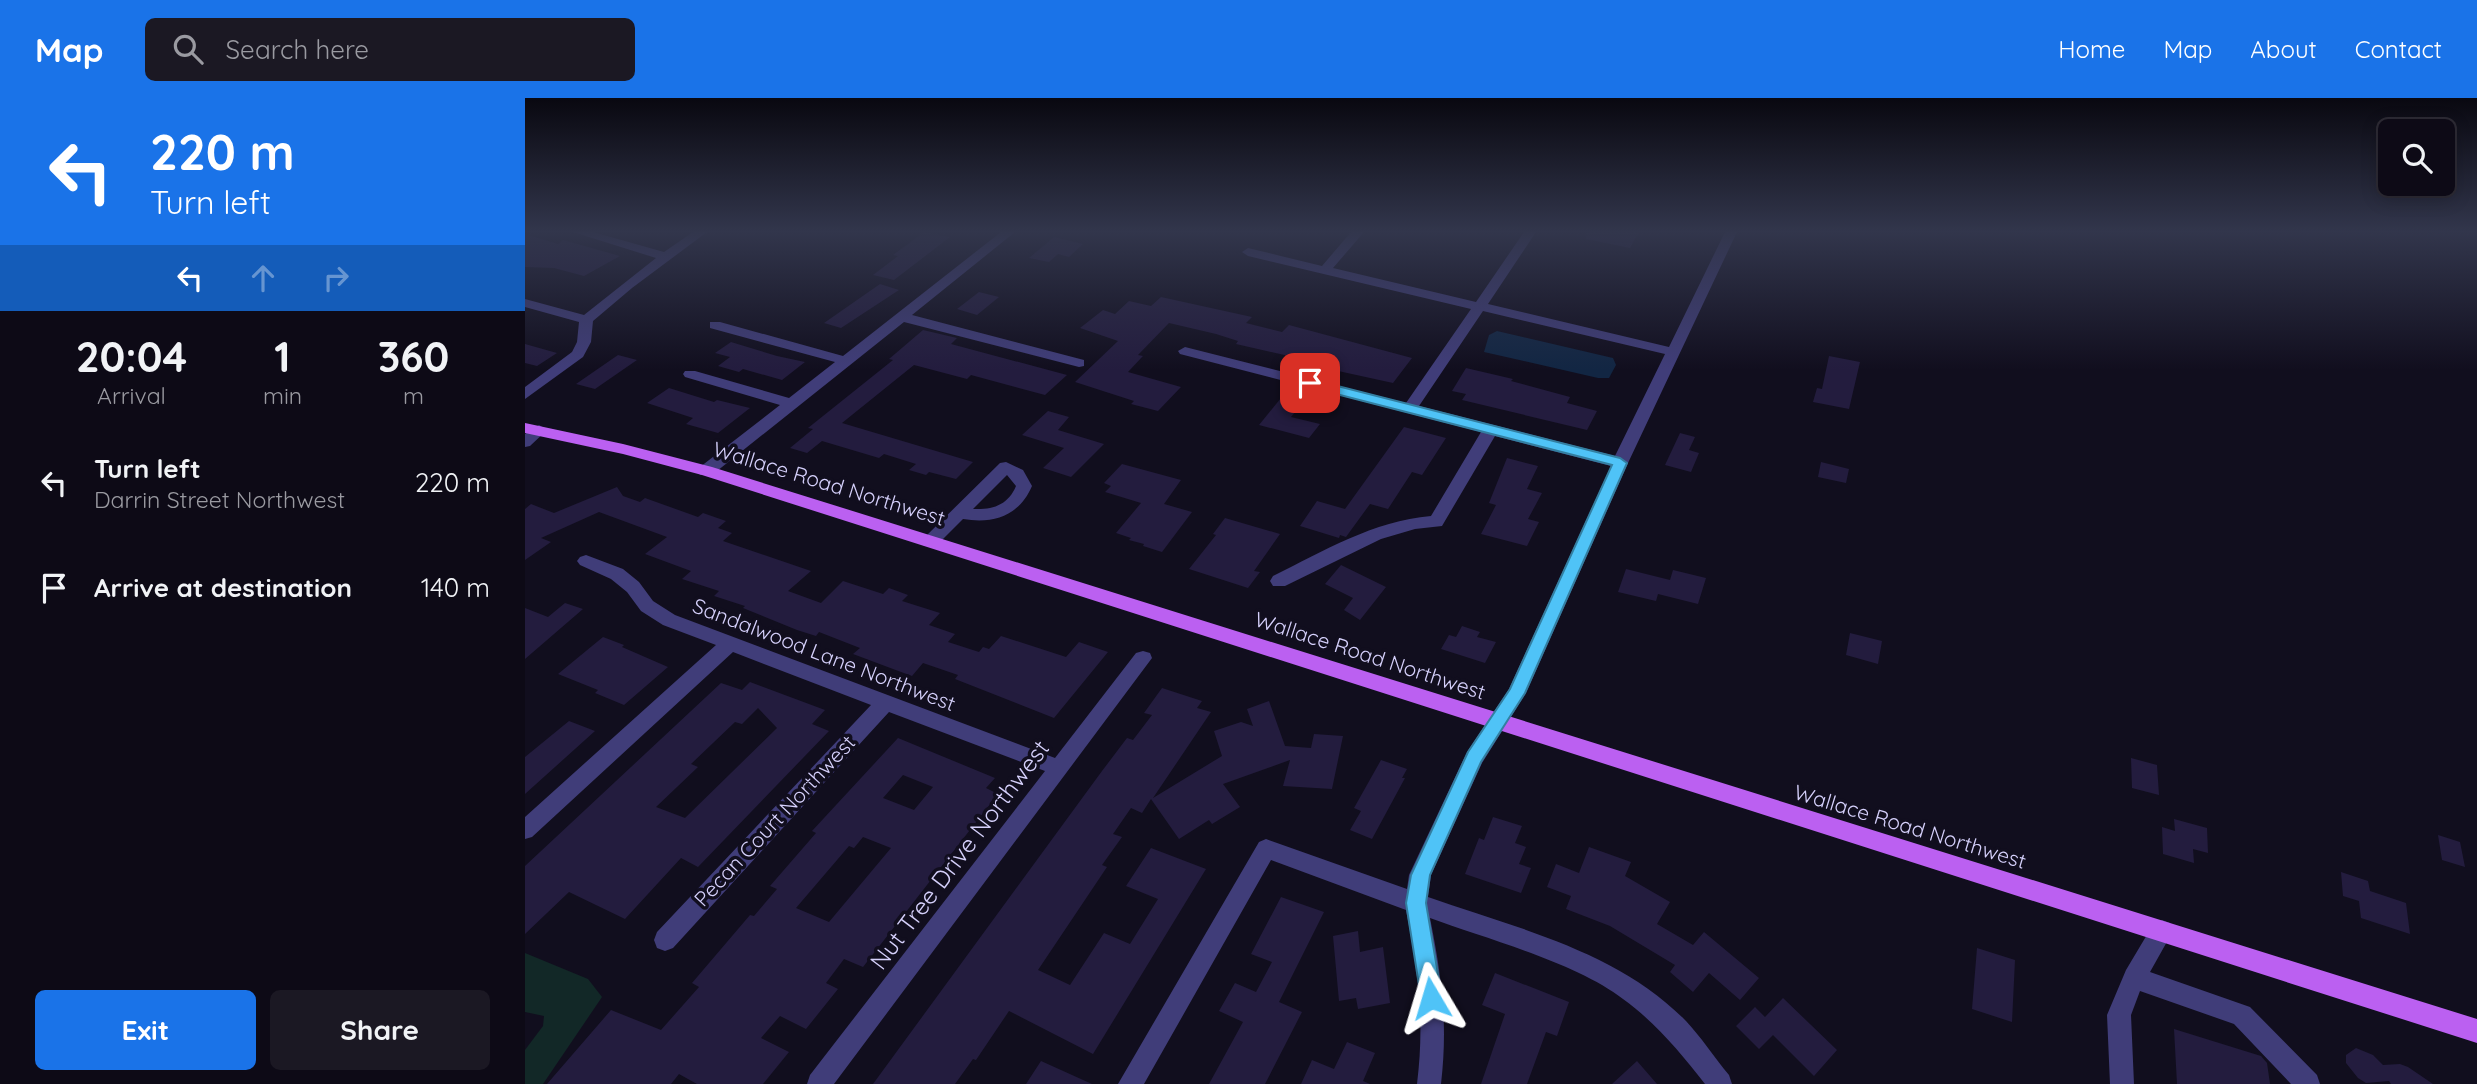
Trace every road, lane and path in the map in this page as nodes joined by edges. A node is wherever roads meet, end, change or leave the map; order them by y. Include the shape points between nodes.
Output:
1 (639, 278) edge
2 (951, 278) edge
3 (1358, 278) edge
4 (1499, 278) edge
5 (1709, 278) edge
6 (525, 303) edge
7 (1479, 307) junction
8 (902, 317) junction
9 (586, 320) junction
10 (715, 325) dead end
11 (1185, 351) dead end
12 (1673, 352) junction
13 (846, 361) junction
14 (1079, 363) dead end
15 (690, 374) dead end
16 (525, 394) edge
17 (792, 404) junction
18 (1410, 409) junction
19 (1491, 429) junction
20 (530, 433) edge
21 (1620, 463) junction
22 (706, 471) junction
23 (958, 513) dead end
24 (930, 542) junction
25 (586, 561) dead end
26 (1279, 581) dead end
27 (729, 645) junction
28 (1143, 659) dead end
29 (886, 702) junction
30 (1497, 723) junction
31 (1059, 768) junction
32 (525, 830) edge
33 (1416, 903) junction
34 (2162, 931) junction
35 (665, 940) dead end
36 (2134, 978) junction
37 (2477, 1031) edge
38 (820, 1084) edge
39 (1131, 1084) edge
40 (1429, 1084) edge
41 (1720, 1084) edge
42 (2122, 1084) edge
43 (2308, 1084) edge

1 - 9 street
2 - 8 street
3 - 7 street
4 - 7 street
5 - 12 street
6 - 9 street
7 - 12 street
7 - 18 street
8 - 13 street
8 - 14 street
9 - 16 street via 578,354
10 - 13 street
11 - 18 street
12 - 21 street
13 - 17 street
15 - 17 street
17 - 22 street
18 - 19 street
19 - 21 street
19 - 26 street via 1436,522 1392,528
20 - 22 main road, Wallace Road Northwest
21 - 30 street via 1517,693
22 - 24 main road, Wallace Road Northwest
23 - 24 street
24 - 30 main road, Wallace Road Northwest
25 - 27 street, Sandalwood Lane Northwest via 617,574 646,606 669,620
27 - 29 street, Sandalwood Lane Northwest
27 - 32 street
28 - 31 street, Nut Tree Drive Northwest
29 - 31 street, Sandalwood Lane Northwest
29 - 35 street, Pecan Court Northwest
30 - 33 street via 1474,758 1420,875
30 - 34 main road, Wallace Road Northwest
31 - 38 street, Nut Tree Drive Northwest
33 - 39 street via 1266,849
33 - 40 street via 1430,976 1434,1040
33 - 41 street via 1580,962 1630,989 1677,1029
34 - 36 street
34 - 37 main road, Wallace Road Northwest
36 - 42 street via 2119,1015
36 - 43 street via 2242,1015

